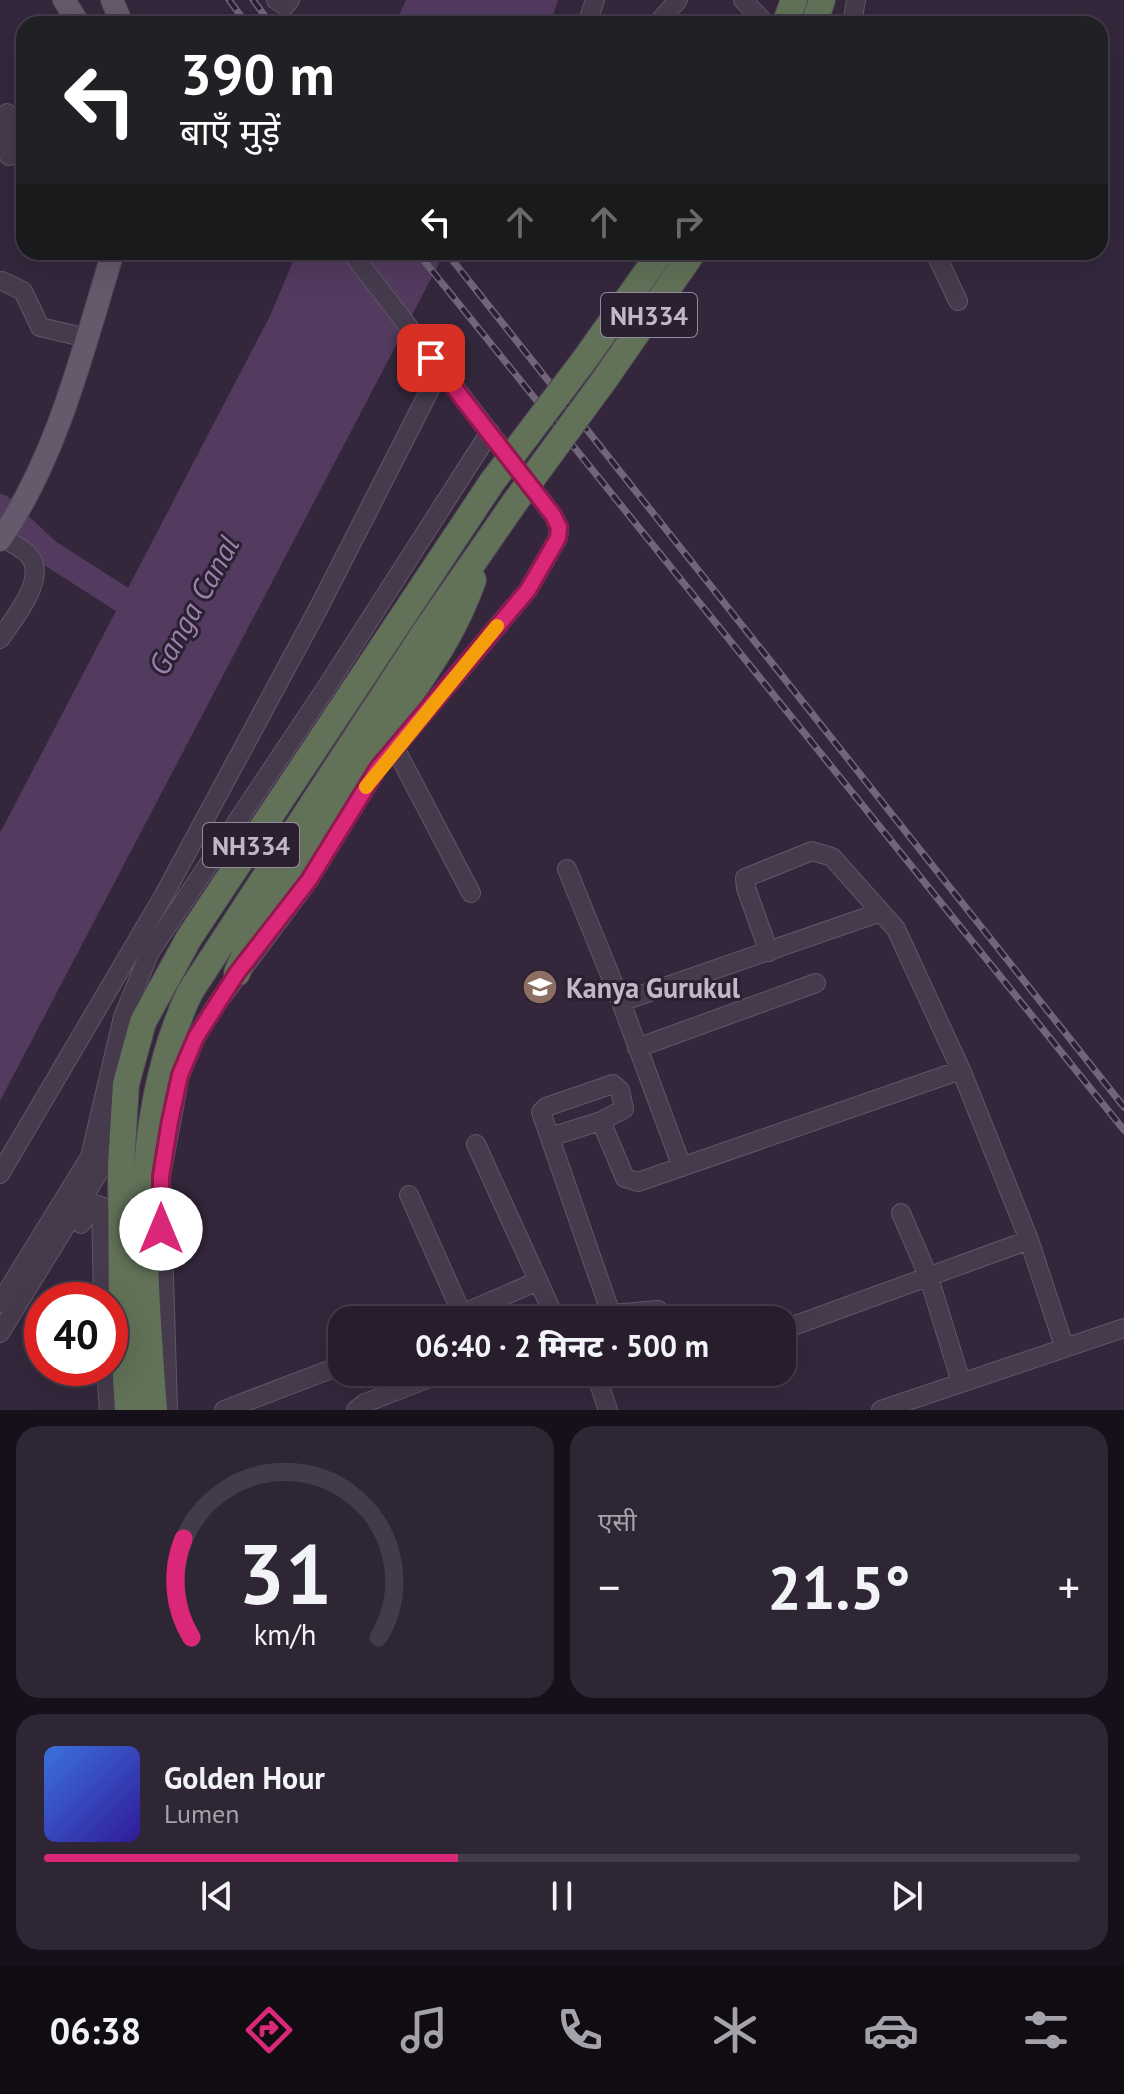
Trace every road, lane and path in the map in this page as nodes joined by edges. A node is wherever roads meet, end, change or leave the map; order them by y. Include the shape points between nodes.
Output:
1 (276, 0) edge
2 (290, 0) edge
3 (678, 0) edge
4 (822, 0) edge
5 (796, 15) edge
6 (664, 16) edge
7 (7, 113) dead end
8 (11, 156) edge
9 (111, 260) edge
10 (357, 260) edge
11 (655, 260) edge
12 (687, 260) edge
13 (939, 260) edge
14 (2, 281) edge
15 (958, 301) dead end
16 (87, 338) junction
17 (436, 364) junction
18 (490, 432) junction
19 (5, 532) edge
20 (485, 547) junction
21 (0, 639) edge
22 (395, 748) junction
23 (567, 869) dead end
24 (471, 893) dead end
25 (881, 912) junction
26 (769, 952) junction
27 (237, 973) junction
28 (816, 983) dead end
29 (621, 1002) junction
30 (637, 1048) junction
31 (961, 1070) junction
32 (126, 1084) junction
33 (601, 1121) junction
34 (550, 1137) junction
35 (476, 1144) dead end
36 (682, 1167) junction
37 (0, 1174) edge
38 (409, 1195) dead end
39 (901, 1213) dead end
40 (1029, 1240) junction
41 (929, 1278) junction
42 (538, 1281) junction
43 (44, 1282) edge
44 (103, 1282) edge
45 (0, 1303) edge
46 (451, 1306) edge
47 (480, 1306) edge
48 (550, 1306) edge
49 (608, 1306) edge
50 (24, 1313) edge
51 (796, 1325) edge
52 (1124, 1328) edge
53 (0, 1334) edge
54 (1064, 1346) junction
55 (328, 1370) edge
56 (961, 1382) junction
57 (107, 1386) edge
58 (409, 1386) edge
59 (600, 1386) edge
60 (109, 1410) edge
61 (128, 1410) edge
62 (154, 1410) edge
63 (168, 1410) edge
64 (224, 1410) edge
65 (356, 1410) edge
66 (608, 1410) edge
67 (881, 1410) edge

1 - 2 street via 282,6
3 - 6 street
4 - 5 highway
7 - 8 street
9 - 16 main road
10 - 17 street
11 - 32 highway, NH334, bridge via 399,617 189,938 143,1022
12 - 20 highway, NH334, bridge
13 - 15 street
14 - 16 street via 23,291 40,327
16 - 19 main road via 66,405
17 - 18 street
17 - 37 street via 318,609 164,895
18 - 22 street via 553,515 558,538 528,590
18 - 45 street via 150,952 123,1017 90,1157
19 - 21 street via 26,552 35,571 31,588
20 - 27 highway via 441,653 323,819 256,927
20 - 62 highway, NH334 via 190,992 171,1032 156,1088 146,1190 144,1267
22 - 24 street
22 - 27 street via 309,880
23 - 29 street
25 - 26 street
25 - 26 street via 825,853 812,851 775,863 749,874 745,882
25 - 31 street via 896,929
26 - 29 street
27 - 63 street via 185,1062 161,1176
28 - 30 street
29 - 30 street
30 - 36 street
31 - 36 street
31 - 40 street
32 - 53 street via 100,1170
32 - 61 highway, NH334 via 121,1203
33 - 34 street
33 - 34 street via 624,1109 615,1085 544,1108 541,1115
33 - 36 street via 625,1178 632,1182
34 - 49 street
35 - 42 street
38 - 46 street
39 - 41 street
40 - 41 street
40 - 54 street
41 - 51 street
41 - 56 street
42 - 47 street
42 - 48 street
43 - 44 street via 95,1204 103,1212
50 - 53 street
52 - 54 street
54 - 56 street
55 - 64 street
56 - 67 street
57 - 60 street
58 - 65 street
59 - 66 street

